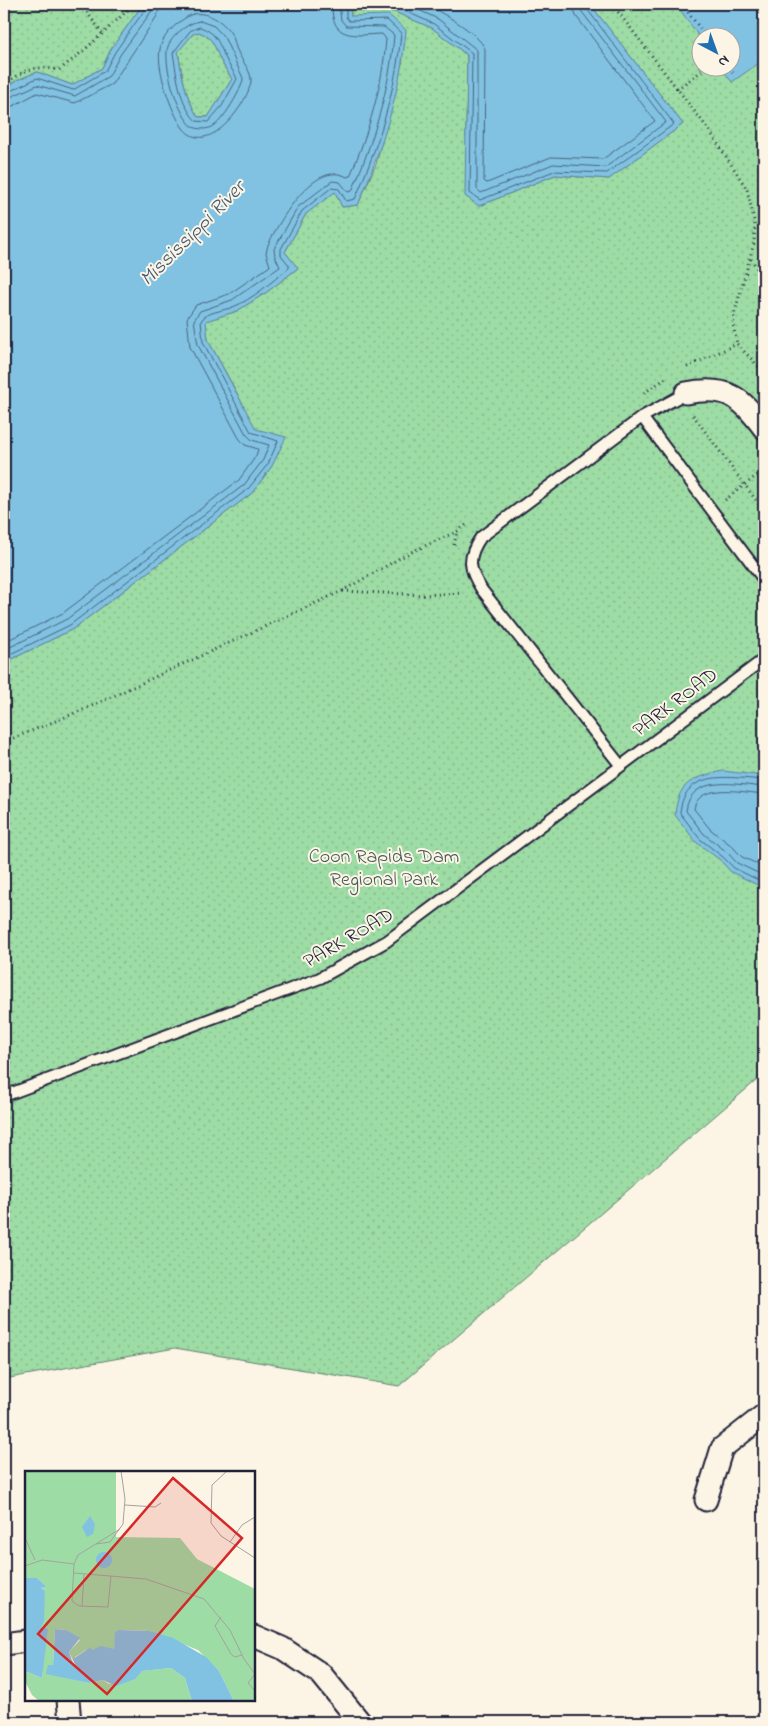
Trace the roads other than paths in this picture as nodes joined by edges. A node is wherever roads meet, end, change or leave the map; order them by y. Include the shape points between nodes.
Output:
1 (686, 393) joint
2 (642, 417) junction
3 (764, 428) edge
4 (764, 580) edge
5 (764, 659) edge
6 (621, 766) junction
7 (4, 1096) edge
8 (764, 1415) edge
9 (706, 1500) dead end
10 (255, 1636) edge
11 (25, 1641) edge
12 (4, 1644) edge
13 (68, 1701) edge
14 (70, 1722) edge
15 (360, 1722) edge

1 - 2 lane
1 - 3 street via 701,390 728,392 746,404
2 - 4 lane
2 - 6 lane via 481,537 472,550 470,564 482,590
5 - 6 lane, PARK ROAD
6 - 7 lane, PARK ROAD via 387,941 320,978
8 - 9 street via 722,1448
10 - 15 street via 282,1648 322,1674
11 - 12 street
13 - 14 street

